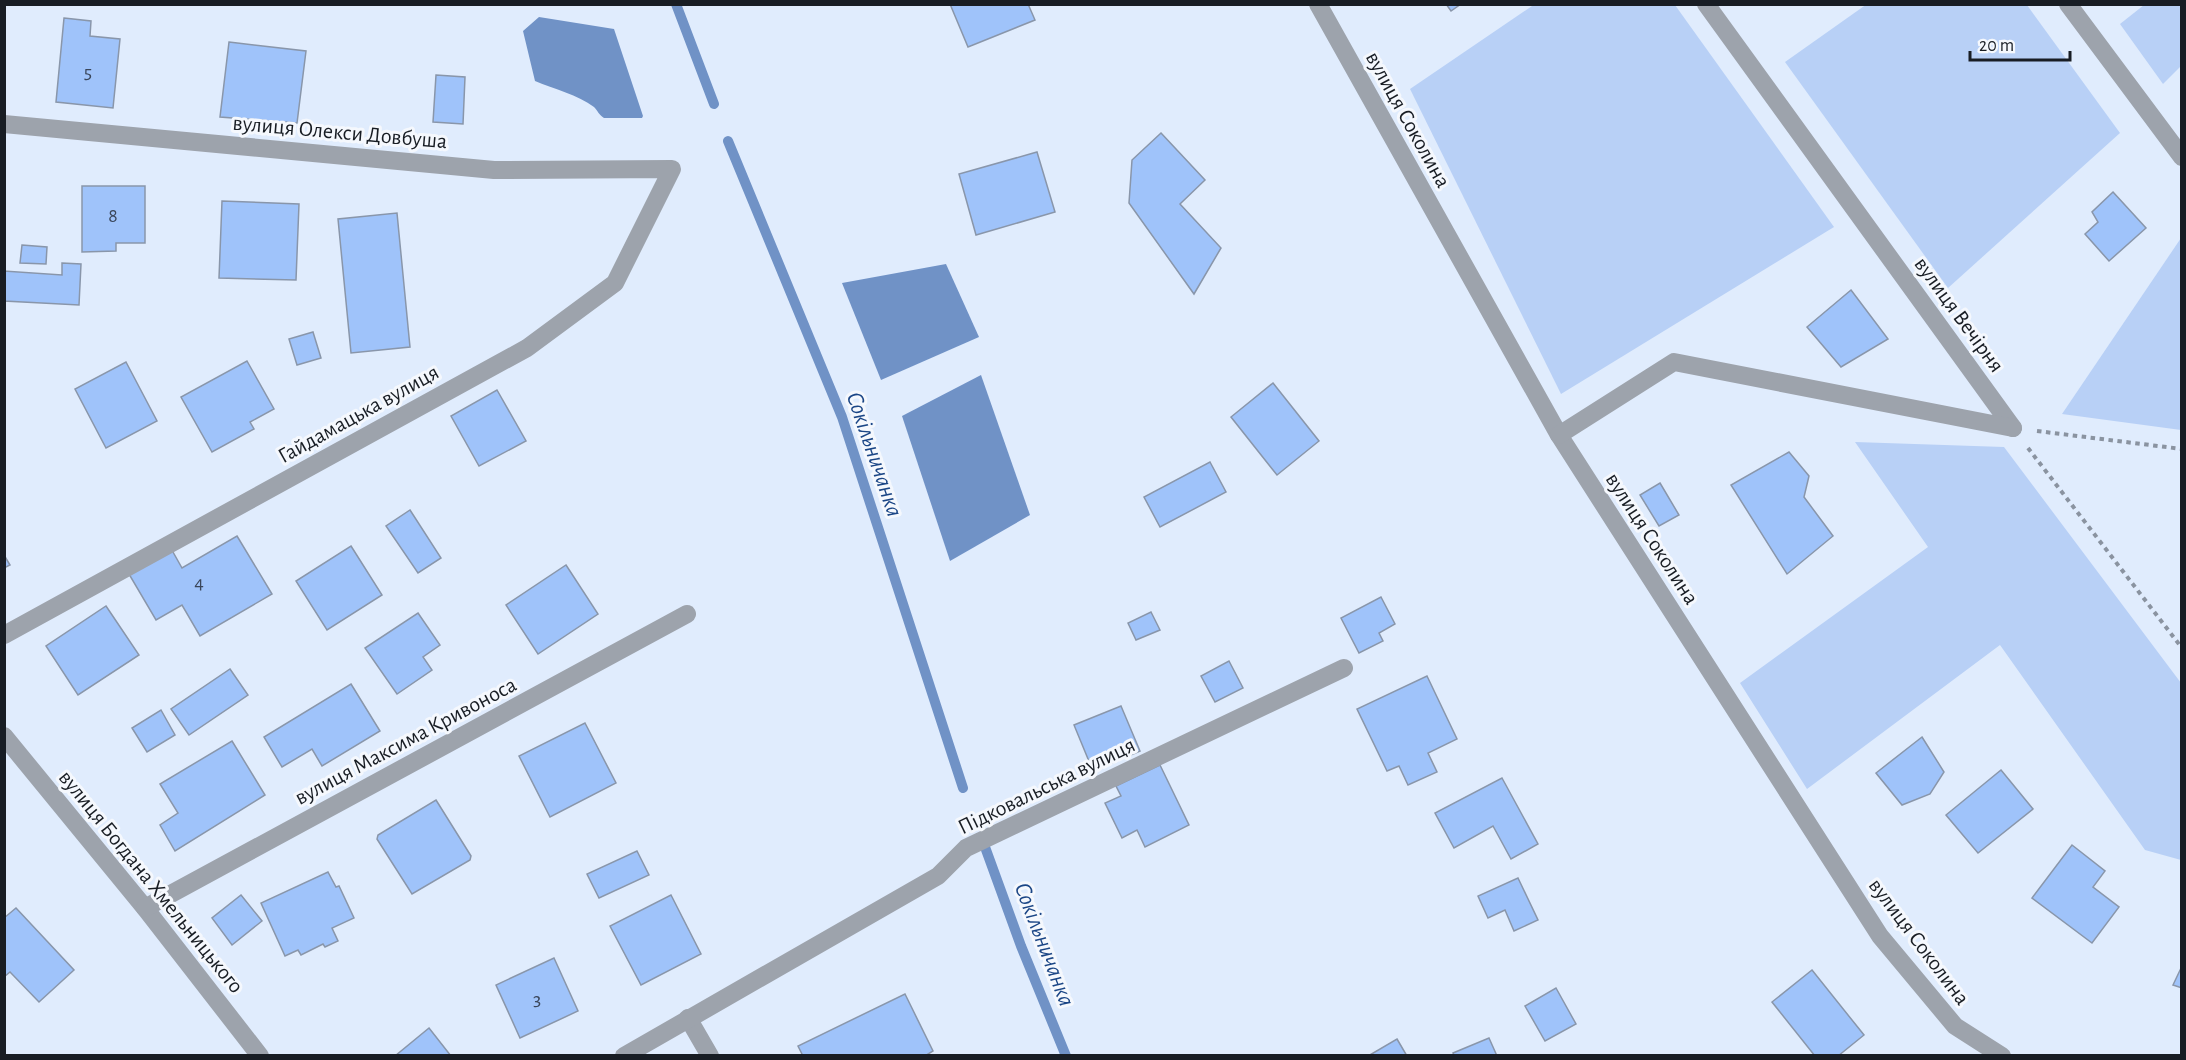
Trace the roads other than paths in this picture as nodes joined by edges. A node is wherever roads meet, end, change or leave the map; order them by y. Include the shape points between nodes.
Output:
1 (1318, 4) edge
2 (1706, 4) edge
3 (2068, 4) edge
4 (4, 124) edge
5 (2181, 157) edge
6 (672, 169) joint
7 (1558, 435) junction
8 (687, 614) dead end
9 (4, 635) edge
10 (1344, 669) dead end
11 (4, 736) edge
12 (145, 908) junction
13 (688, 1018) junction
14 (260, 1056) edge
15 (624, 1056) edge
16 (710, 1056) edge
17 (2002, 1056) edge

1 - 7 street, вулиця Соколина
2 - 7 street, вулиця Вечірня via 2013,428 1674,362
3 - 5 street
4 - 6 street, вулиця Олекси Довбуша via 494,170
6 - 9 street, Гайдамацька вулиця via 615,283 527,348
7 - 17 street, вулиця Соколина via 1880,936 1955,1026
8 - 12 street, вулиця Максима Кривоноса
10 - 13 street, Підковальська вулиця via 966,848 938,876
11 - 12 street, вулиця Богдана Хмельницького
12 - 14 street, вулиця Богдана Хмельницького
13 - 15 street, Підковальська вулиця
13 - 16 street

